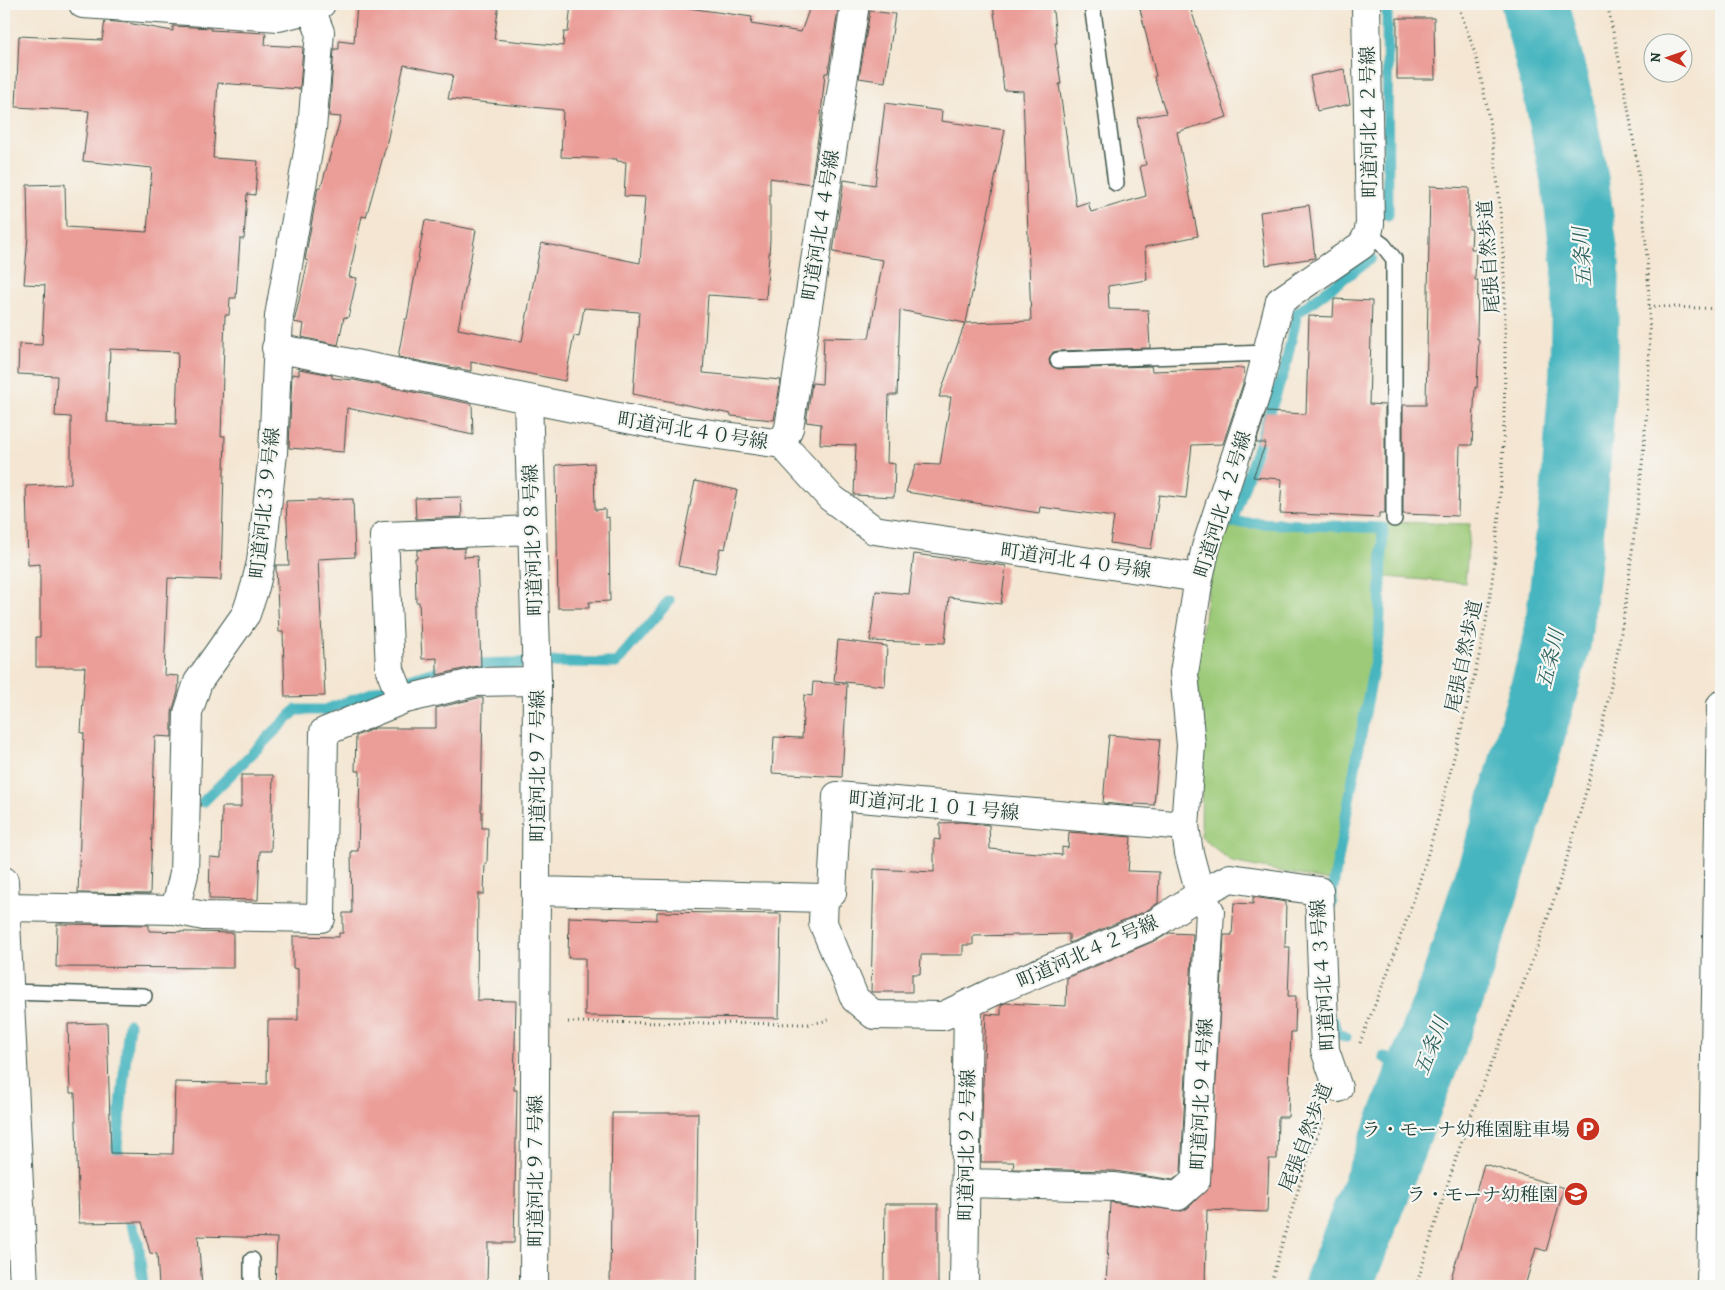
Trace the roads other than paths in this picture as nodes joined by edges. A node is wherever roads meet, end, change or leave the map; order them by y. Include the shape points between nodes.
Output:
1 (83, 4) edge
2 (855, 4) edge
3 (1092, 4) edge
4 (1366, 4) edge
5 (312, 5) edge
6 (1116, 183) dead end
7 (1368, 234) junction
8 (276, 348) junction
9 (1268, 353) junction
10 (1058, 360) dead end
11 (528, 399) junction
12 (782, 444) junction
13 (1394, 519) dead end
14 (532, 530) junction
15 (1199, 578) junction
16 (537, 681) junction
17 (402, 700) junction
18 (1721, 705) edge
19 (1185, 826) junction
20 (4, 881) edge
21 (536, 891) junction
22 (1200, 894) junction
23 (824, 898) junction
24 (5, 907) junction
25 (175, 910) junction
26 (9, 992) junction
27 (144, 996) dead end
28 (968, 1005) junction
29 (1338, 1088) road end
30 (966, 1184) junction
31 (252, 1260) dead end
32 (24, 1286) edge
33 (252, 1286) edge
34 (534, 1286) edge
35 (964, 1286) edge
36 (1711, 1286) edge

1 - 5 street via 279,17
2 - 12 street, 町道河北４４号線 via 789,428
3 - 6 lane
4 - 7 street, 町道河北４２号線
5 - 8 street, 町道河北３９号線 via 320,32 312,129
7 - 9 street, 町道河北４２号線 via 1362,245 1280,301
7 - 13 lane via 1394,259
8 - 11 street, 町道河北４０号線
8 - 25 street, 町道河北３９号線 via 273,452 261,562 246,614 198,682 188,713 184,874
9 - 10 lane
9 - 15 street, 町道河北４２号線
11 - 12 street, 町道河北４０号線 via 677,430
11 - 14 street, 町道河北９８号線
12 - 15 street, 町道河北４０号線 via 830,497 874,530
14 - 16 street, 町道河北９８号線
14 - 17 street via 384,536 390,670
15 - 19 street, 町道河北４２号線 via 1184,673 1190,745
16 - 17 street, 町道河北９７号線 via 476,682
16 - 21 street, 町道河北９７号線
17 - 25 street, 町道河北９７号線 via 324,732 321,918 204,916
18 - 36 street
19 - 22 street, 町道河北４２号線
19 - 23 street, 町道河北１０１号線 via 837,796 832,893
20 - 24 street
21 - 23 street
21 - 34 street, 町道河北９７号線
22 - 28 street, 町道河北４２号線 via 1152,925
22 - 29 street, 町道河北４３号線 via 1230,878 1319,891 1325,1050
22 - 30 street, 町道河北９４号線 via 1210,911 1196,1180 1178,1196 1115,1187
23 - 28 street, 町道河北４２号線 via 823,923 854,999 874,1015 943,1016
24 - 25 street
24 - 26 street
26 - 27 lane
26 - 32 street
28 - 30 street, 町道河北９２号線
30 - 35 street, 町道河北９２号線
31 - 33 lane

